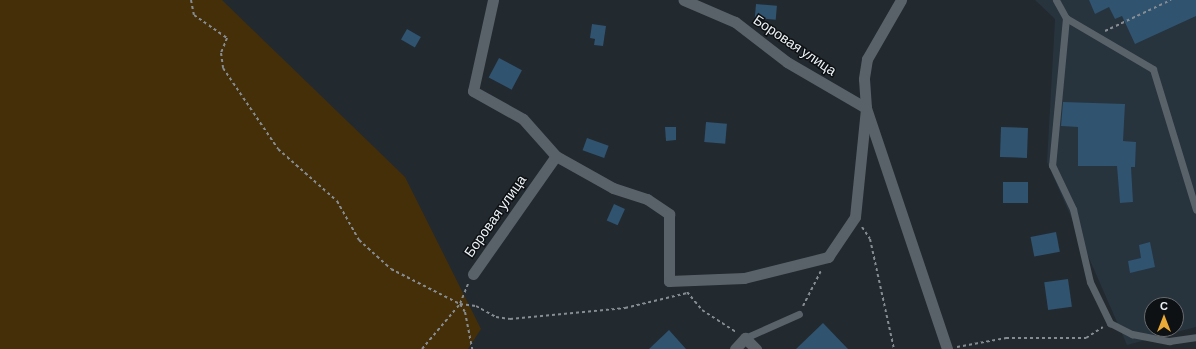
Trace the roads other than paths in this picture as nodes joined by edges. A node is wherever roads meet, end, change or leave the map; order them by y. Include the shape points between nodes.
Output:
1 (493, 0) edge
2 (684, 0) edge
3 (901, 0) edge
4 (1056, 0) edge
5 (1066, 18) junction
6 (866, 108) junction
7 (556, 156) junction
8 (1196, 210) edge
9 (472, 274) road end
10 (799, 314) road end
11 (1196, 336) edge
12 (745, 338) junction
13 (950, 348) edge
14 (735, 349) edge
15 (756, 349) edge

1 - 7 street via 474,91 523,119
2 - 6 street, Боровая улица via 735,22 787,62
3 - 6 street via 867,59 864,79
4 - 5 lane
5 - 8 lane via 1153,69
5 - 11 lane via 1052,165 1074,209 1090,282 1110,323 1132,334 1169,341
6 - 7 street via 854,217 828,257 744,278 669,281 669,214 647,199 613,188
6 - 13 street
7 - 9 street, Боровая улица
10 - 12 lane
12 - 14 street
12 - 15 street

